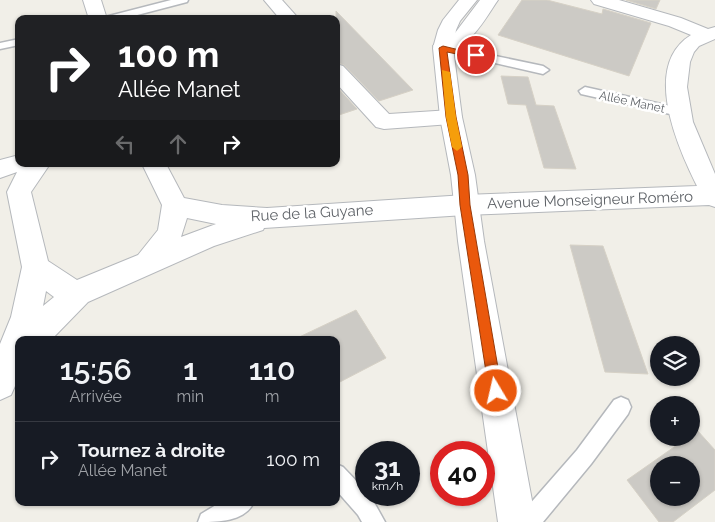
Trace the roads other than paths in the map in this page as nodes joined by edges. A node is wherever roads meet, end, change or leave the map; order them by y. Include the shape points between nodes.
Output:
1 (92, 0) edge
2 (183, 0) edge
3 (273, 0) edge
4 (468, 0) edge
5 (489, 0) edge
6 (600, 0) edge
7 (97, 15) edge
8 (125, 15) edge
9 (286, 15) edge
10 (710, 34) edge
11 (15, 43) edge
12 (0, 46) edge
13 (443, 47) junction
14 (543, 70) dead end
15 (340, 77) edge
16 (585, 92) dead end
17 (679, 112) junction
18 (451, 117) junction
19 (15, 164) edge
20 (36, 167) edge
21 (156, 167) edge
22 (0, 169) edge
23 (10, 188) edge
24 (715, 196) edge
25 (175, 205) junction
26 (465, 205) junction
27 (267, 218) junction
28 (149, 262) junction
29 (36, 267) junction
30 (78, 293) junction
31 (19, 336) edge
32 (35, 336) edge
33 (15, 349) edge
34 (7, 372) edge
35 (621, 407) dead end
36 (340, 479) edge
37 (236, 506) edge
38 (209, 522) edge
39 (374, 522) edge
40 (517, 522) edge
41 (529, 522) edge

1 - 7 street
2 - 8 lane
3 - 9 street
4 - 13 street, Avenue Monseigneur Roméro via 452,20
5 - 13 street via 462,37
6 - 10 street
10 - 17 street via 689,44 678,67
11 - 12 lane
13 - 14 lane
13 - 18 street, Avenue Monseigneur Roméro
15 - 18 street via 384,122
16 - 17 lane, Allée Manet
17 - 24 street
18 - 26 street, Avenue Monseigneur Roméro via 463,175
19 - 22 street
20 - 23 street via 23,182
21 - 25 street
23 - 29 street
24 - 26 street, Avenue Monseigneur Roméro
25 - 27 street, Rue de la Guyane via 222,215
25 - 28 street via 175,222 169,236
26 - 27 street, Rue de la Guyane
26 - 40 street, Avenue Monseigneur Roméro
27 - 28 street via 206,238
28 - 30 street
29 - 30 street via 62,287
29 - 31 street
30 - 32 street
33 - 34 street
35 - 41 lane
36 - 39 lane
37 - 38 lane

